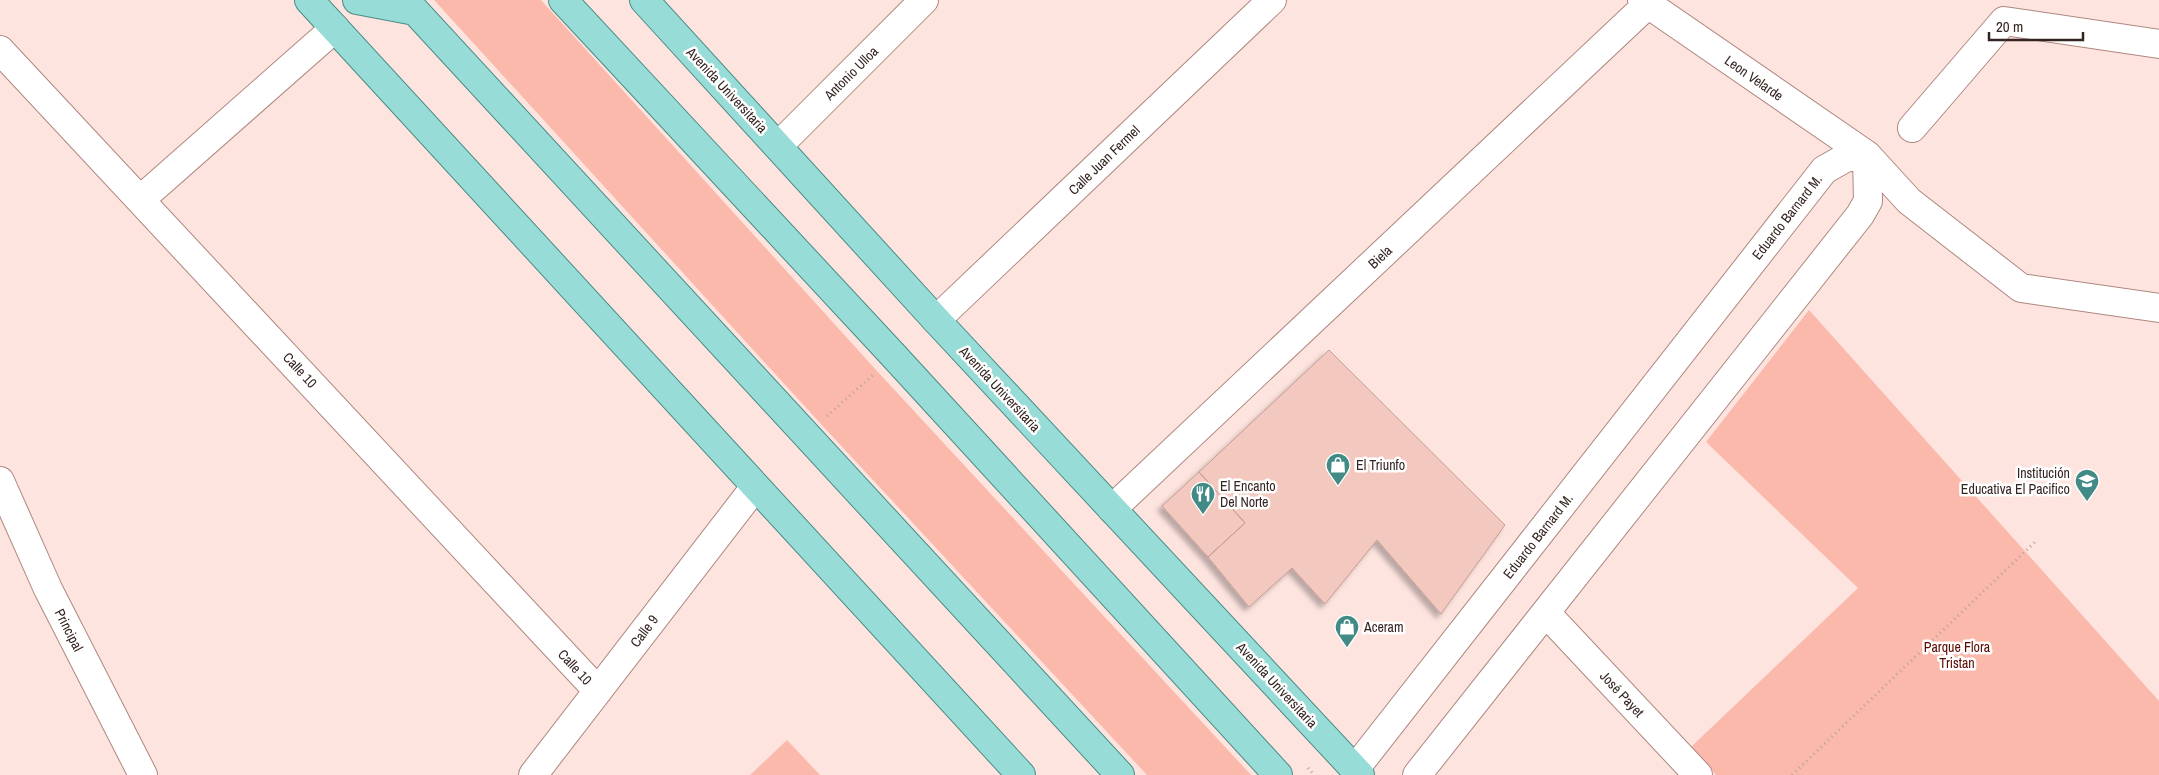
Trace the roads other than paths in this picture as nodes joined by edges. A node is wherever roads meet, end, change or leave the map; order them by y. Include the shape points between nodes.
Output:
1 (309, 0) edge
2 (357, 0) edge
3 (563, 0) edge
4 (644, 0) edge
5 (924, 0) edge
6 (1272, 0) edge
7 (1645, 2) edge
8 (410, 5) edge
9 (335, 28) junction
10 (2159, 44) edge
11 (0, 50) edge
12 (1912, 128) dead end
13 (778, 146) junction
14 (1867, 155) junction
15 (140, 200) junction
16 (2159, 308) edge
17 (936, 320) junction
18 (0, 482) edge
19 (755, 487) junction
20 (1112, 509) junction
21 (1546, 613) junction
22 (598, 692) junction
23 (1358, 772) edge
24 (143, 775) edge
25 (533, 775) edge
26 (1021, 775) edge
27 (1120, 775) edge
28 (1278, 775) edge
29 (1418, 775) edge
30 (1698, 775) edge

1 - 9 main road
2 - 8 main road
3 - 28 main road
4 - 13 main road, Avenida Universitaria
5 - 13 street, Antonio Ulloa
6 - 17 street, Calle Juan Fermel
7 - 14 street, Leon Velarde
7 - 20 street, Biela
8 - 27 main road
9 - 15 street
9 - 19 main road
10 - 12 street via 2004,21
11 - 15 street, Calle 10
13 - 17 main road, Avenida Universitaria
14 - 16 street, Leon Velarde via 1909,200 2021,288
14 - 21 street via 1868,201 1860,215
14 - 23 street, Eduardo Barnard M. via 1845,158 1824,170
15 - 22 street, Calle 10
17 - 20 main road, Avenida Universitaria
18 - 24 street, Principal via 48,589
19 - 22 street, Calle 9
19 - 26 main road
20 - 23 main road, Avenida Universitaria
21 - 29 street
21 - 30 street, José Payet
22 - 25 street, Calle 9

